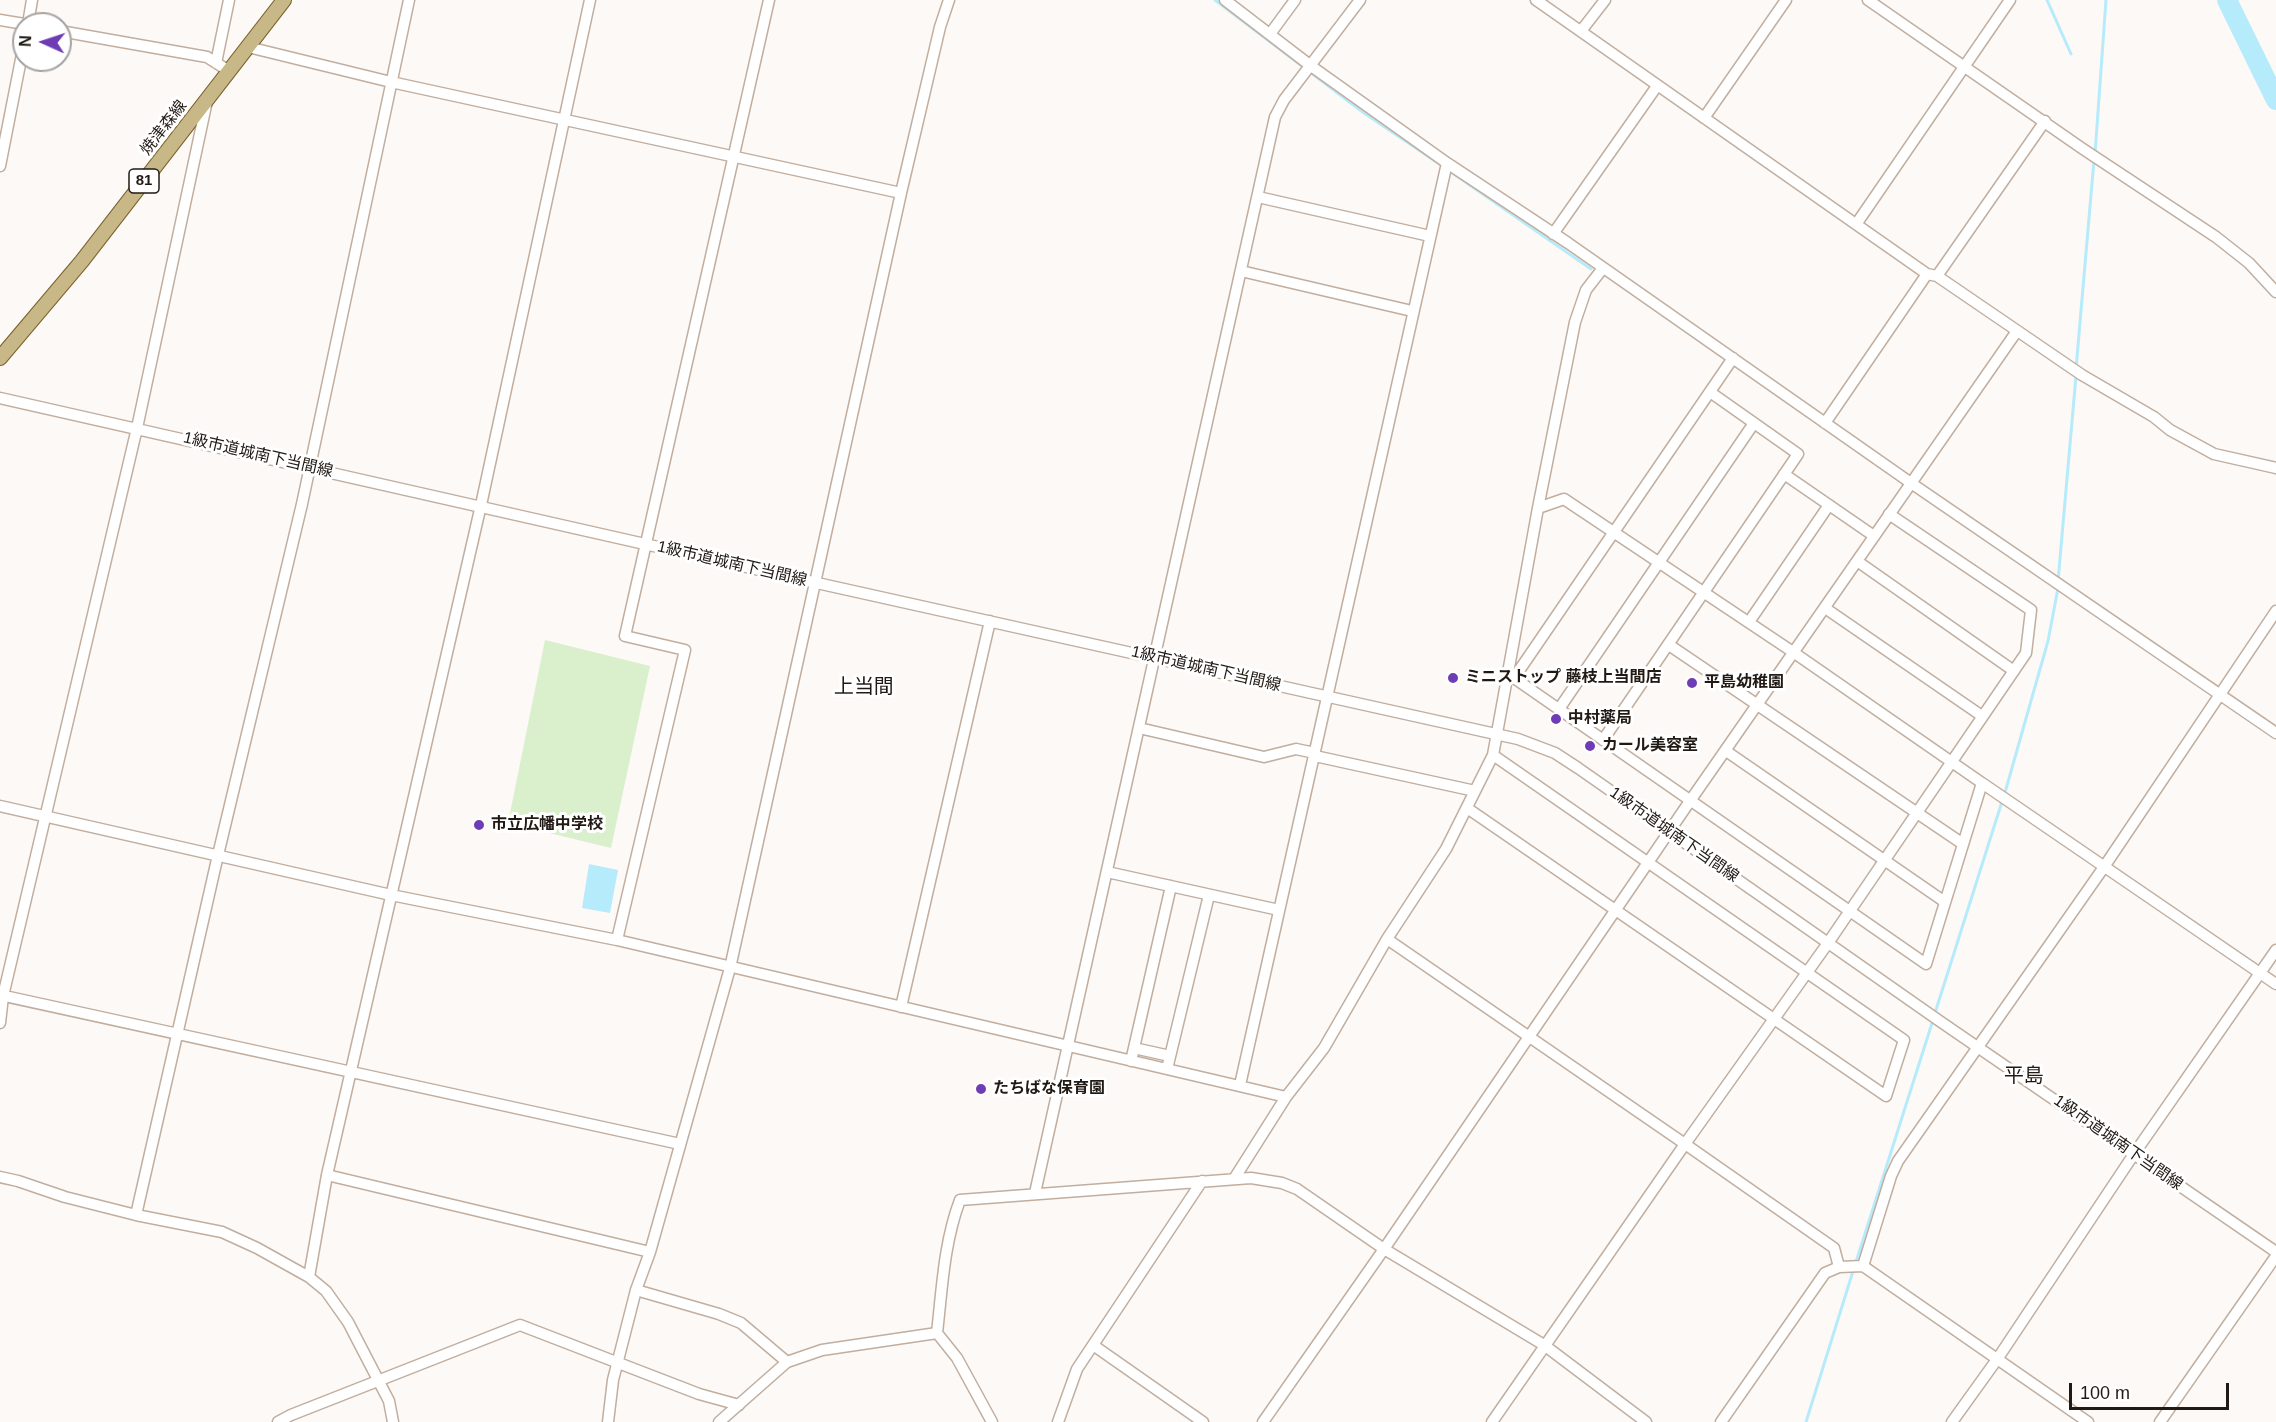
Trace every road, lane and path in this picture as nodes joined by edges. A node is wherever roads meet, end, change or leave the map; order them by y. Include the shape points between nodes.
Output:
1 (229, 0) edge
2 (284, 0) edge
3 (409, 0) edge
4 (590, 0) edge
5 (769, 0) edge
6 (949, 0) edge
7 (1295, 0) edge
8 (1360, 0) edge
9 (1536, 0) edge
10 (1605, 0) edge
11 (1786, 0) edge
12 (1868, 0) edge
13 (2010, 0) edge
14 (1228, 1) edge
15 (1581, 31) junction
16 (72, 33) edge
17 (1270, 34) junction
18 (248, 47) junction
19 (212, 60) junction
20 (1964, 67) junction
21 (1308, 70) junction
22 (230, 71) junction
23 (18, 72) edge
24 (392, 82) junction
25 (1657, 86) junction
26 (208, 99) junction
27 (563, 118) junction
28 (1704, 118) junction
29 (2044, 121) junction
30 (735, 157) junction
31 (1447, 163) junction
32 (0, 166) edge
33 (901, 194) junction
34 (1258, 197) junction
35 (1857, 223) junction
36 (1553, 234) junction
37 (1430, 236) junction
38 (1603, 268) junction
39 (1241, 271) junction
40 (1932, 275) junction
41 (2276, 292) edge
42 (1412, 310) junction
43 (2018, 331) junction
44 (0, 358) edge
45 (1734, 358) junction
46 (1710, 392) junction
47 (0, 398) edge
48 (1754, 423) junction
49 (1825, 423) junction
50 (137, 428) junction
51 (309, 467) junction
52 (2276, 468) edge
53 (1784, 474) junction
54 (1911, 483) junction
55 (481, 505) junction
56 (1829, 505) junction
57 (1538, 508) junction
58 (1889, 514) junction
59 (1614, 531) junction
60 (1874, 536) junction
61 (646, 544) junction
62 (1659, 561) junction
63 (1857, 561) junction
64 (817, 583) junction
65 (1704, 592) junction
66 (1825, 608) junction
67 (2276, 611) edge
68 (990, 621) junction
69 (1749, 622) junction
70 (1669, 645) junction
71 (1794, 652) junction
72 (1155, 658) junction
73 (2014, 671) junction
74 (1512, 677) junction
75 (2220, 695) junction
76 (1328, 697) junction
77 (1757, 705) junction
78 (1559, 709) junction
79 (1982, 716) junction
80 (1139, 728) junction
81 (2276, 733) edge
82 (1497, 734) junction
83 (1603, 740) junction
84 (1726, 751) junction
85 (1315, 754) junction
86 (1493, 756) junction
87 (1952, 761) junction
88 (1982, 783) junction
89 (1475, 792) junction
90 (1690, 801) junction
91 (0, 806) edge
92 (1467, 808) junction
93 (1917, 813) junction
94 (45, 816) junction
95 (1669, 832) junction
96 (1963, 844) junction
97 (218, 855) junction
98 (1884, 861) junction
99 (1648, 863) junction
100 (2104, 867) junction
101 (1107, 872) junction
102 (1171, 886) junction
103 (1209, 895) junction
104 (391, 896) junction
105 (1945, 902) junction
106 (1616, 909) junction
107 (1280, 910) junction
108 (1850, 911) junction
109 (1387, 939) junction
110 (616, 940) junction
111 (1828, 942) junction
112 (2276, 950) edge
113 (730, 968) junction
114 (1807, 973) junction
115 (2261, 973) junction
116 (2276, 984) edge
117 (2, 995) edge
118 (901, 1007) junction
119 (1776, 1018) junction
120 (0, 1023) edge
121 (179, 1035) junction
122 (1528, 1036) junction
123 (1067, 1046) junction
124 (1134, 1048) junction
125 (1979, 1048) junction
126 (1170, 1056) junction
127 (1131, 1061) junction
128 (1167, 1069) junction
129 (351, 1071) junction
130 (1240, 1085) junction
131 (1286, 1097) junction
132 (680, 1144) junction
133 (1686, 1144) junction
134 (2134, 1154) junction
135 (327, 1175) junction
136 (0, 1177) edge
137 (1234, 1179) junction
138 (1202, 1181) junction
139 (1035, 1193) junction
140 (136, 1215) junction
141 (1384, 1249) junction
142 (650, 1252) junction
143 (2276, 1254) edge
144 (1863, 1266) junction
145 (1839, 1268) junction
146 (309, 1277) junction
147 (636, 1290) junction
148 (937, 1333) junction
149 (1093, 1345) junction
150 (1544, 1345) junction
151 (1998, 1358) junction
152 (618, 1361) junction
153 (787, 1362) junction
154 (380, 1382) junction
155 (739, 1405) junction
156 (278, 1422) edge
157 (393, 1422) edge
158 (608, 1422) edge
159 (719, 1422) edge
160 (992, 1422) edge
161 (1058, 1422) edge
162 (1203, 1422) edge
163 (1263, 1422) edge
164 (1492, 1422) edge
165 (1646, 1422) edge
166 (1721, 1422) edge
167 (1952, 1422) edge
168 (2088, 1422) edge
169 (2160, 1422) edge

1 - 19 street
2 - 18 main road, 焼津森線 / 81
3 - 24 street
4 - 27 street
5 - 30 street
6 - 33 street
7 - 17 street
8 - 21 street
9 - 15 street
10 - 15 street
11 - 28 street
12 - 20 street
13 - 20 street
14 - 17 street
15 - 25 street
16 - 19 street
17 - 21 street
18 - 22 main road, 焼津森線 / 81
18 - 24 street
19 - 22 street
20 - 29 street
20 - 35 street
21 - 31 street
21 - 34 street via 1275,117
22 - 26 main road, 焼津森線 / 81
23 - 32 street
24 - 27 street
24 - 51 street
25 - 28 street
25 - 36 street
26 - 44 main road, 焼津森線 / 81 via 82,261
26 - 50 street
27 - 30 street
27 - 55 street
28 - 35 street
29 - 40 street
29 - 41 street via 2216,237 2249,263
30 - 33 street
30 - 61 street
31 - 36 street
31 - 37 street
33 - 64 street
34 - 37 street
34 - 39 street
35 - 40 street
36 - 38 street
37 - 42 street
38 - 45 street
38 - 57 street via 1586,290 1575,322
39 - 42 street
39 - 72 street
40 - 43 street
40 - 49 street
42 - 76 street
43 - 52 street via 2082,375 2214,454
43 - 54 street
45 - 46 street
45 - 49 street
46 - 48 street
46 - 59 street
47 - 50 street, 1級市道城南下当間線
48 - 53 street via 1798,454
48 - 62 street
49 - 54 street
50 - 51 street, 1級市道城南下当間線
50 - 94 street
51 - 55 street, 1級市道城南下当間線
51 - 97 street
53 - 56 street
53 - 65 street
54 - 58 street
54 - 75 street
55 - 61 street, 1級市道城南下当間線
55 - 104 street
56 - 60 street
56 - 69 street
57 - 59 street via 1564,499
57 - 74 street
58 - 60 street
58 - 73 street via 2031,610 2026,653
59 - 62 street
59 - 74 street
60 - 63 street
61 - 64 street, 1級市道城南下当間線
61 - 110 street via 625,636 685,650
62 - 65 street
62 - 78 street
63 - 66 street
63 - 73 street
64 - 68 street, 1級市道城南下当間線
64 - 113 street
65 - 69 street
65 - 70 street
66 - 71 street
66 - 79 street
67 - 75 street
68 - 72 street, 1級市道城南下当間線
68 - 118 street
69 - 71 street
70 - 77 street
70 - 83 street
71 - 77 street
71 - 87 street
72 - 76 street, 1級市道城南下当間線
72 - 80 street
73 - 79 street
74 - 78 street
74 - 82 street
75 - 81 street
75 - 100 street
76 - 82 street, 1級市道城南下当間線
76 - 85 street
77 - 84 street
77 - 93 street
78 - 83 street
79 - 87 street
80 - 85 street via 1264,757 1296,749
80 - 101 street
82 - 86 street
82 - 95 street, 1級市道城南下当間線 via 1555,753
83 - 90 street
84 - 90 street
84 - 98 street
85 - 89 street
85 - 107 street
86 - 89 street
86 - 99 street
87 - 88 street
87 - 93 street
88 - 96 street
88 - 100 street
89 - 92 street
90 - 95 street
90 - 108 street
91 - 94 street
92 - 106 street
92 - 109 street via 1446,849
93 - 96 street
93 - 98 street
94 - 97 street
94 - 117 street
95 - 99 street
95 - 111 street, 1級市道城南下当間線
96 - 105 street
97 - 104 street
97 - 121 street
98 - 105 street
98 - 108 street
99 - 106 street
99 - 114 street
100 - 115 street
100 - 125 street
101 - 102 street
101 - 123 street
102 - 103 street
102 - 124 street
103 - 107 street
103 - 126 street
104 - 110 street
104 - 129 street
105 - 108 street via 1926,964
106 - 119 street
106 - 122 street
107 - 130 street
108 - 111 street
109 - 122 street
109 - 131 street via 1324,1048
110 - 113 street
111 - 114 street
111 - 125 street, 1級市道城南下当間線
112 - 115 street
113 - 118 street
113 - 132 street
114 - 119 street
114 - 119 street via 1904,1040 1886,1096
115 - 116 street
115 - 134 street
117 - 120 street
117 - 121 street
118 - 123 street
119 - 133 street
121 - 129 street
121 - 140 street
122 - 133 street
122 - 141 street
123 - 127 street
123 - 139 street
124 - 126 street
124 - 127 street
125 - 134 street, 1級市道城南下当間線
125 - 144 street via 1898,1161
126 - 128 street
127 - 128 street
128 - 130 street
129 - 132 street
129 - 135 street
130 - 131 street
131 - 137 street
132 - 142 street
133 - 145 street via 1834,1248
133 - 150 street
134 - 143 street, 1級市道城南下当間線
134 - 151 street
135 - 142 street
135 - 146 street
136 - 140 street
137 - 138 street
137 - 141 street via 1282,1183
138 - 139 street
138 - 149 street
139 - 148 street via 960,1200 949,1239
140 - 146 street via 222,1232
141 - 150 street
141 - 163 street
142 - 147 street
143 - 169 street
144 - 145 street
144 - 151 street
145 - 166 street via 1825,1273
146 - 154 street via 337,1305
147 - 152 street
147 - 153 street via 741,1323
148 - 153 street via 822,1350
148 - 160 street via 957,1358
149 - 161 street via 1077,1369
149 - 162 street
150 - 164 street
150 - 165 street
151 - 167 street
151 - 168 street
152 - 154 street via 520,1325
152 - 155 street via 699,1394
152 - 158 street
153 - 155 street
154 - 156 street
154 - 157 street
155 - 159 street

